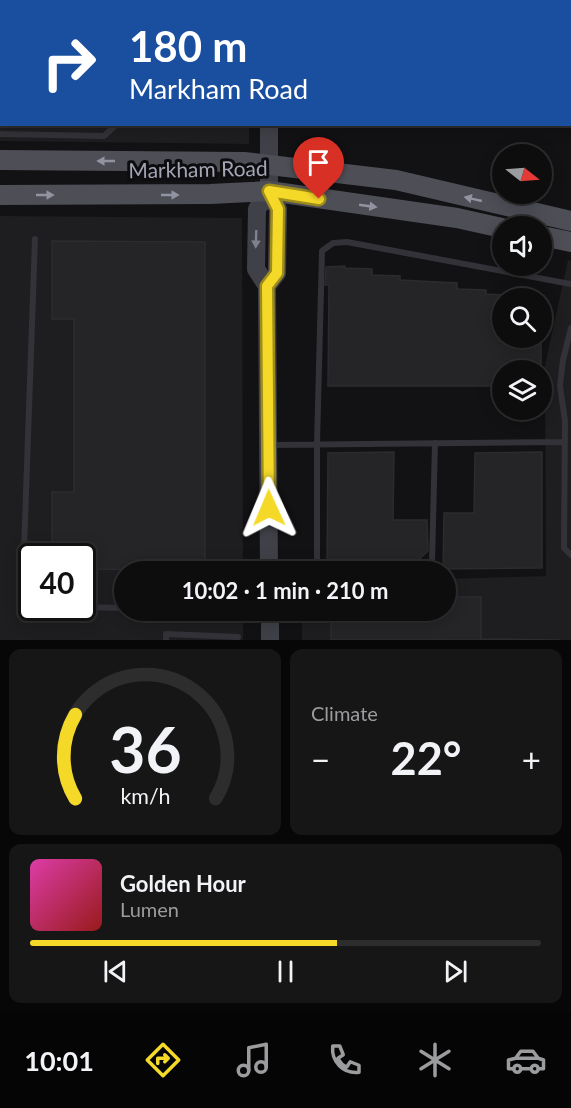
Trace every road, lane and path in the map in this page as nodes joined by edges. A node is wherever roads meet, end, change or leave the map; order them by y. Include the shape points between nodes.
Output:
1 (115, 126) edge
2 (269, 126) edge
3 (0, 134) edge
4 (0, 160) edge
5 (269, 164) junction
6 (269, 191) junction
7 (0, 195) edge
8 (571, 221) edge
9 (492, 226) edge
10 (552, 238) edge
11 (35, 239) dead end
12 (571, 242) edge
13 (571, 284) edge
14 (571, 328) edge
15 (562, 400) junction
16 (571, 402) edge
17 (565, 442) junction
18 (435, 443) junction
19 (317, 444) junction
20 (268, 445) junction
21 (24, 543) edge
22 (571, 555) edge
23 (269, 561) edge
24 (317, 561) edge
25 (432, 561) edge
26 (96, 607) edge
27 (114, 608) edge
28 (270, 621) edge
29 (238, 637) dead end
30 (166, 640) edge
31 (270, 640) edge

1 - 3 lane via 105,136
2 - 5 street
5 -> 4 main road, Markham Road
5 - 6 street
8 -> 5 main road, Markham Road via 396,180
7 -> 6 main road, Markham Road
6 -> 9 main road, Markham Road
6 - 20 street via 278,209 277,273 267,286
10 - 12 main road
11 - 21 lane
13 - 19 lane via 347,242 333,243 322,251
14 - 15 lane via 563,360
15 - 16 lane
15 - 17 lane
17 - 18 lane
17 - 22 lane via 564,548
18 - 19 lane
18 - 25 lane
19 - 20 lane
19 - 24 lane
20 - 23 street
26 - 27 lane
28 - 31 street
29 - 30 lane via 166,634

